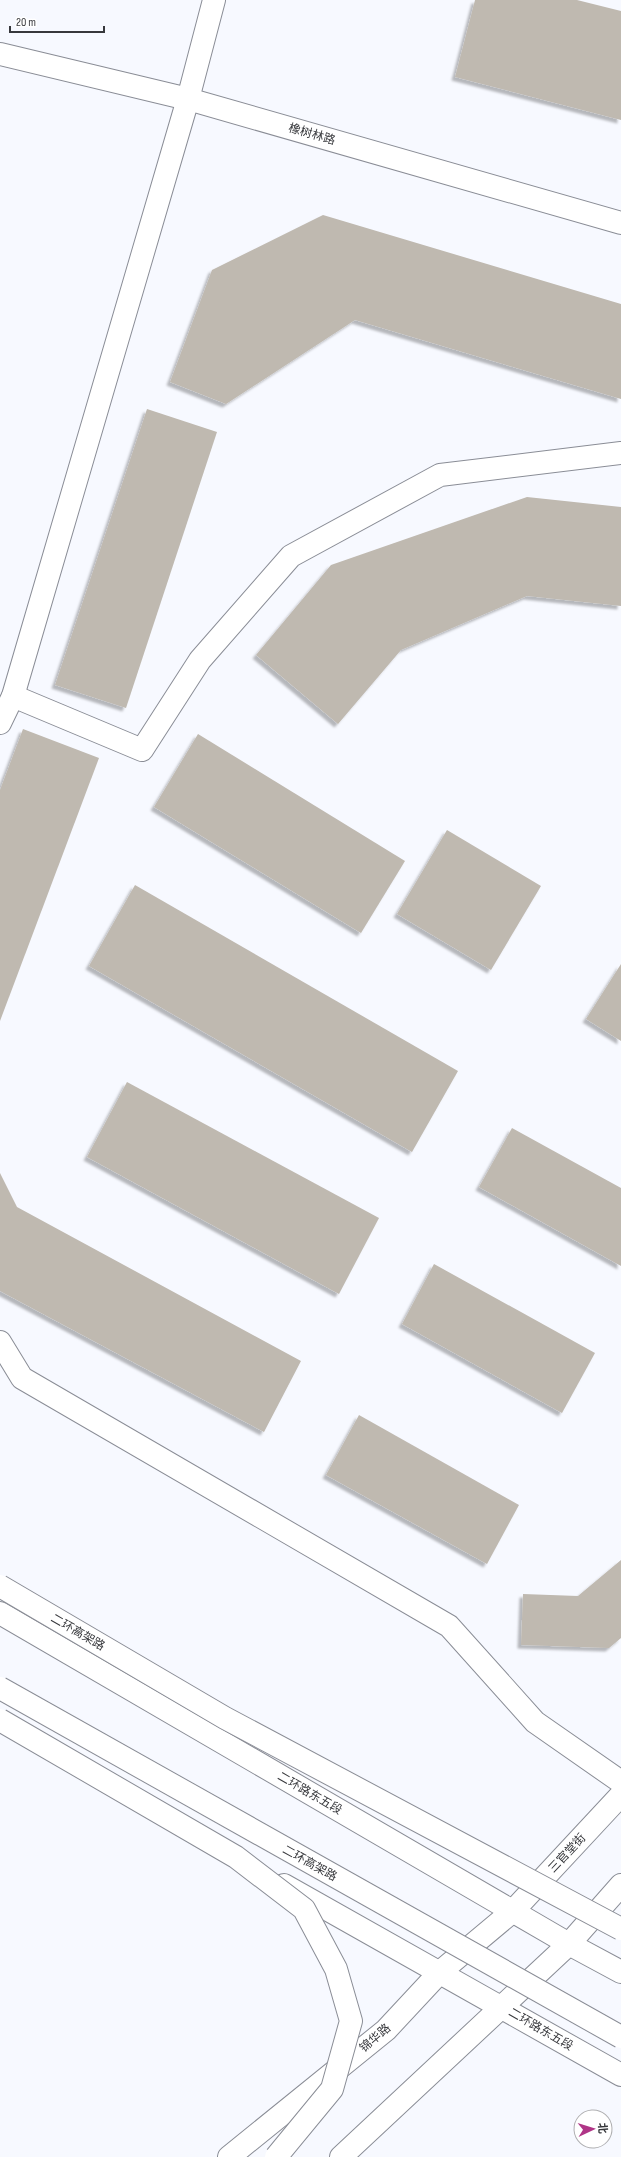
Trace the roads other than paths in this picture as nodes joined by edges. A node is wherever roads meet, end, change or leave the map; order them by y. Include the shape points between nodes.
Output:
1 (214, 0) edge
2 (0, 54) edge
3 (188, 99) junction
4 (621, 223) edge
5 (621, 453) edge
6 (13, 696) junction
7 (0, 722) edge
8 (0, 1342) edge
9 (0, 1586) edge
10 (0, 1613) edge
11 (0, 1688) edge
12 (0, 1720) edge
13 (0, 1727) edge
14 (621, 1782) edge
15 (621, 1795) edge
16 (621, 1885) edge
17 (513, 1911) junction
18 (621, 1929) edge
19 (569, 1944) junction
20 (440, 1972) junction
21 (621, 1972) edge
22 (501, 2006) junction
23 (621, 2037) edge
24 (621, 2075) edge
25 (230, 2157) edge
26 (276, 2157) edge
27 (341, 2157) edge

1 - 3 main road
2 - 3 main road, 橡树林路
3 - 4 main road, 橡树林路
3 - 6 main road
5 - 6 main road via 440,476 291,556 200,660 142,750
6 - 7 main road
8 - 14 main road via 22,1378 449,1626 534,1722
9 - 18 main road, 二环高架路, bridge via 225,1718
10 - 17 main road, 二环路东五段
11 - 23 main road, 二环高架路, bridge
12 - 26 main road, bridge via 236,1857 304,1909 336,1969 351,2021 332,2089
13 - 20 main road, 二环路东五段
15 - 17 main road, 三官堂街
16 - 19 main road
17 - 19 main road, 二环路东五段
17 - 20 main road, 锦华路
19 - 21 main road, 二环路东五段
19 - 22 main road
20 - 22 main road, 二环路东五段
20 - 25 main road, 锦华路 via 386,2030
22 - 24 main road, 二环路东五段
22 - 27 main road

